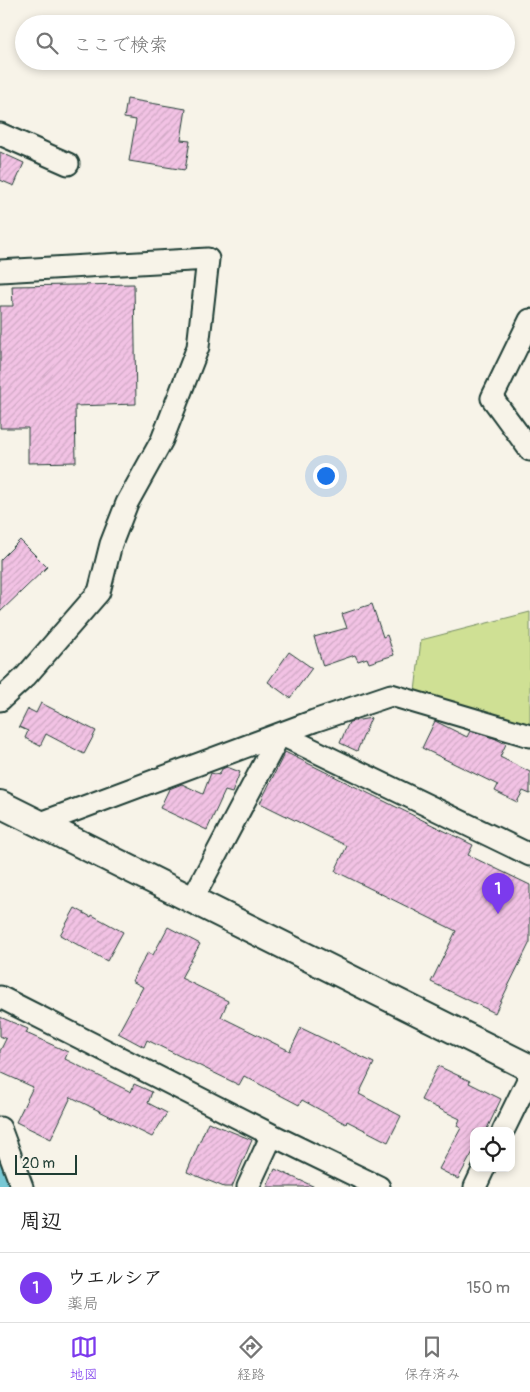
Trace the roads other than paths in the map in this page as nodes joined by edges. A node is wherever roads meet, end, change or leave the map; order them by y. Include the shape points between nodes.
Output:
1 (0, 134) edge
2 (68, 164) dead end
3 (0, 271) edge
4 (530, 320) edge
5 (530, 450) edge
6 (0, 700) edge
7 (280, 734) junction
8 (530, 736) edge
9 (0, 804) edge
10 (41, 823) junction
11 (530, 855) edge
12 (192, 900) junction
13 (0, 997) edge
14 (530, 1068) edge
15 (530, 1076) edge
16 (505, 1127) edge
17 (0, 1128) edge
18 (272, 1136) junction
19 (482, 1172) edge
20 (22, 1187) edge
21 (248, 1187) edge
22 (379, 1187) edge
23 (475, 1187) edge

1 - 2 street
3 - 6 street via 208,259 198,346 162,440 127,503 111,544 99,592 26,676
4 - 5 street via 492,398
7 - 8 street via 391,696
7 - 10 street
7 - 11 street
7 - 12 street
9 - 10 street
10 - 12 street
12 - 14 street
13 - 18 street
15 - 16 street
17 - 20 street
18 - 21 street
18 - 22 street
19 - 23 street

